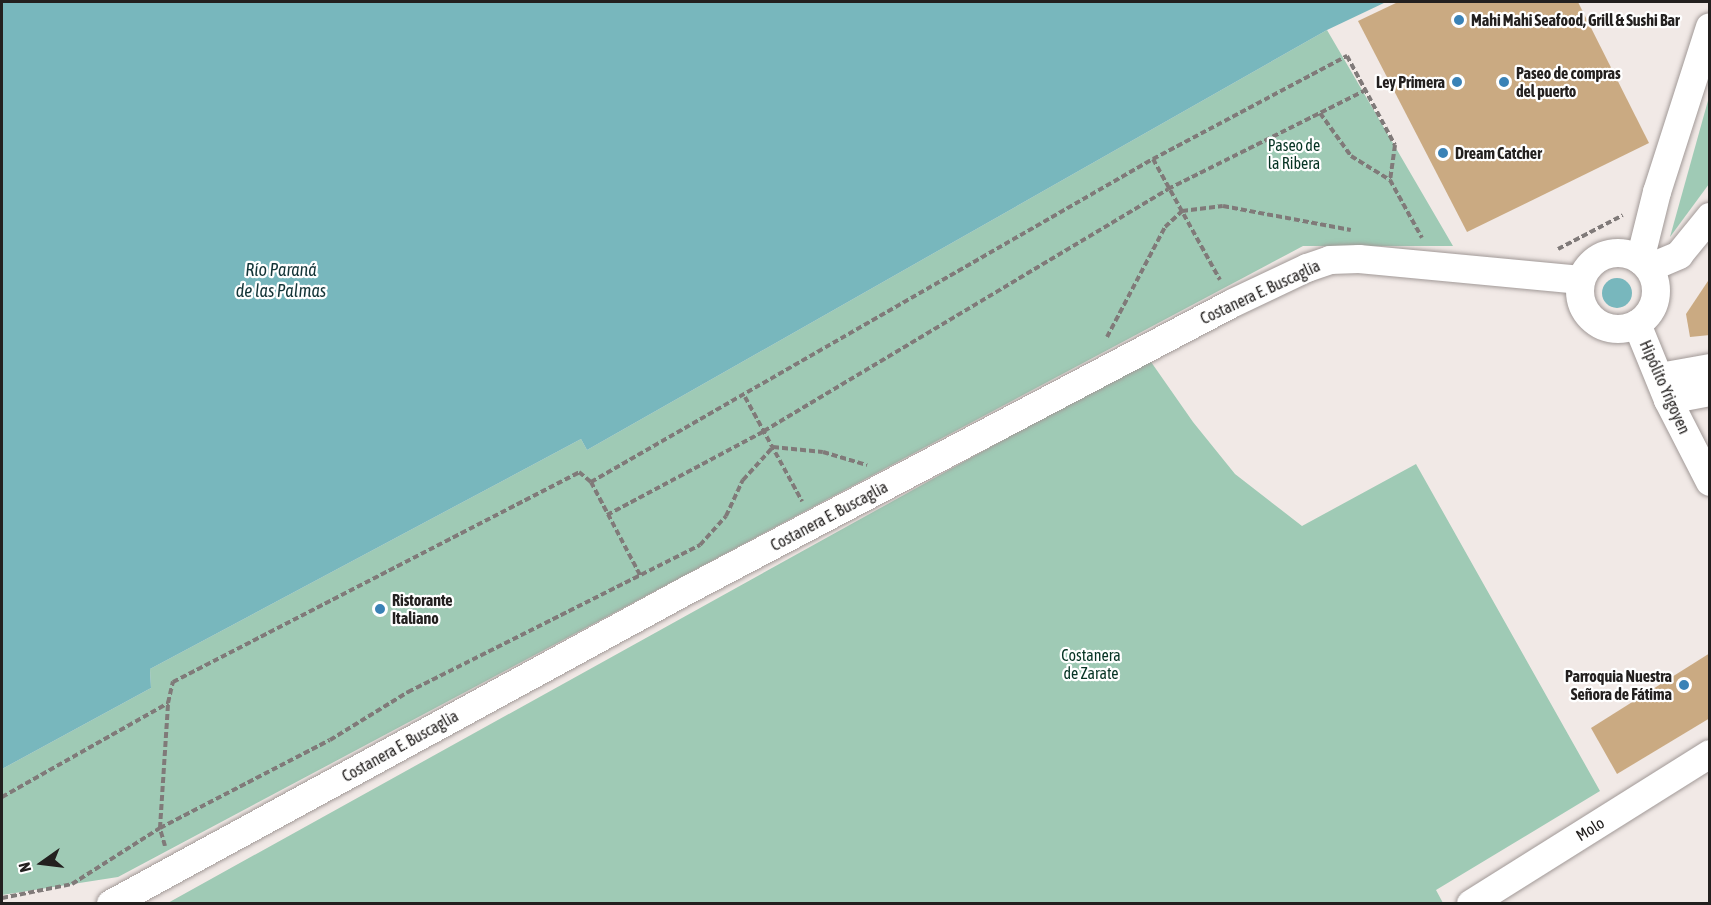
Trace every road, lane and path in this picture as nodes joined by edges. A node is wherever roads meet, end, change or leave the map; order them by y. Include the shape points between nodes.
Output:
1 (1710, 27) edge
2 (1364, 91) junction
3 (1320, 113) junction
4 (1153, 159) junction
5 (1390, 180) junction
6 (1168, 189) junction
7 (1710, 217) edge
8 (1645, 264) junction
9 (1443, 267) junction
10 (1581, 280) junction
11 (1233, 303) junction
12 (1637, 324) junction
13 (1710, 368) edge
14 (1664, 388) junction
15 (1710, 392) edge
16 (745, 396) junction
17 (764, 431) junction
18 (773, 447) junction
19 (869, 466) dead end
20 (591, 482) junction
21 (1710, 482) edge
22 (607, 515) junction
23 (814, 524) junction
24 (641, 576) junction
25 (656, 607) junction
26 (168, 703) junction
27 (1710, 754) edge
28 (2, 797) edge
29 (160, 828) junction
30 (172, 871) junction
31 (2, 898) edge
32 (111, 903) edge
33 (1471, 903) edge

1 - 8 street via 1657,192
2 - 3 path
2 - 4 path via 1347,56
2 - 5 path via 1395,145
3 - 5 path via 1351,156
3 - 6 path
4 - 6 path
4 - 16 path
5 - 9 path via 1430,253
6 - 11 path
6 - 17 path
7 - 8 street via 1679,255
8 - 10 street via 1630,254 1606,255 1595,260
8 - 12 street via 1656,293 1647,316
9 - 10 street, Costanera E. Buscaglia
9 - 11 street, Costanera E. Buscaglia via 1330,260
10 - 12 street via 1581,303 1594,321 1615,330
11 - 23 street, Costanera E. Buscaglia
12 - 14 street, Hipólito Yrigoyen
13 - 14 street
14 - 15 street
14 - 21 street, Hipólito Yrigoyen
16 - 17 path
16 - 20 path
17 - 18 path
17 - 22 path
18 - 19 path via 824,452
18 - 23 path
18 - 24 path via 742,480 726,516 700,545
20 - 22 path
20 - 26 path via 579,472 173,682
22 - 24 path
23 - 25 street, Costanera E. Buscaglia
24 - 25 path
24 - 29 path via 408,692 330,740
25 - 30 street, Costanera E. Buscaglia
26 - 28 path
26 - 29 path
27 - 33 street, Molo
29 - 30 path
29 - 31 path via 72,884
30 - 32 street, Costanera E. Buscaglia

